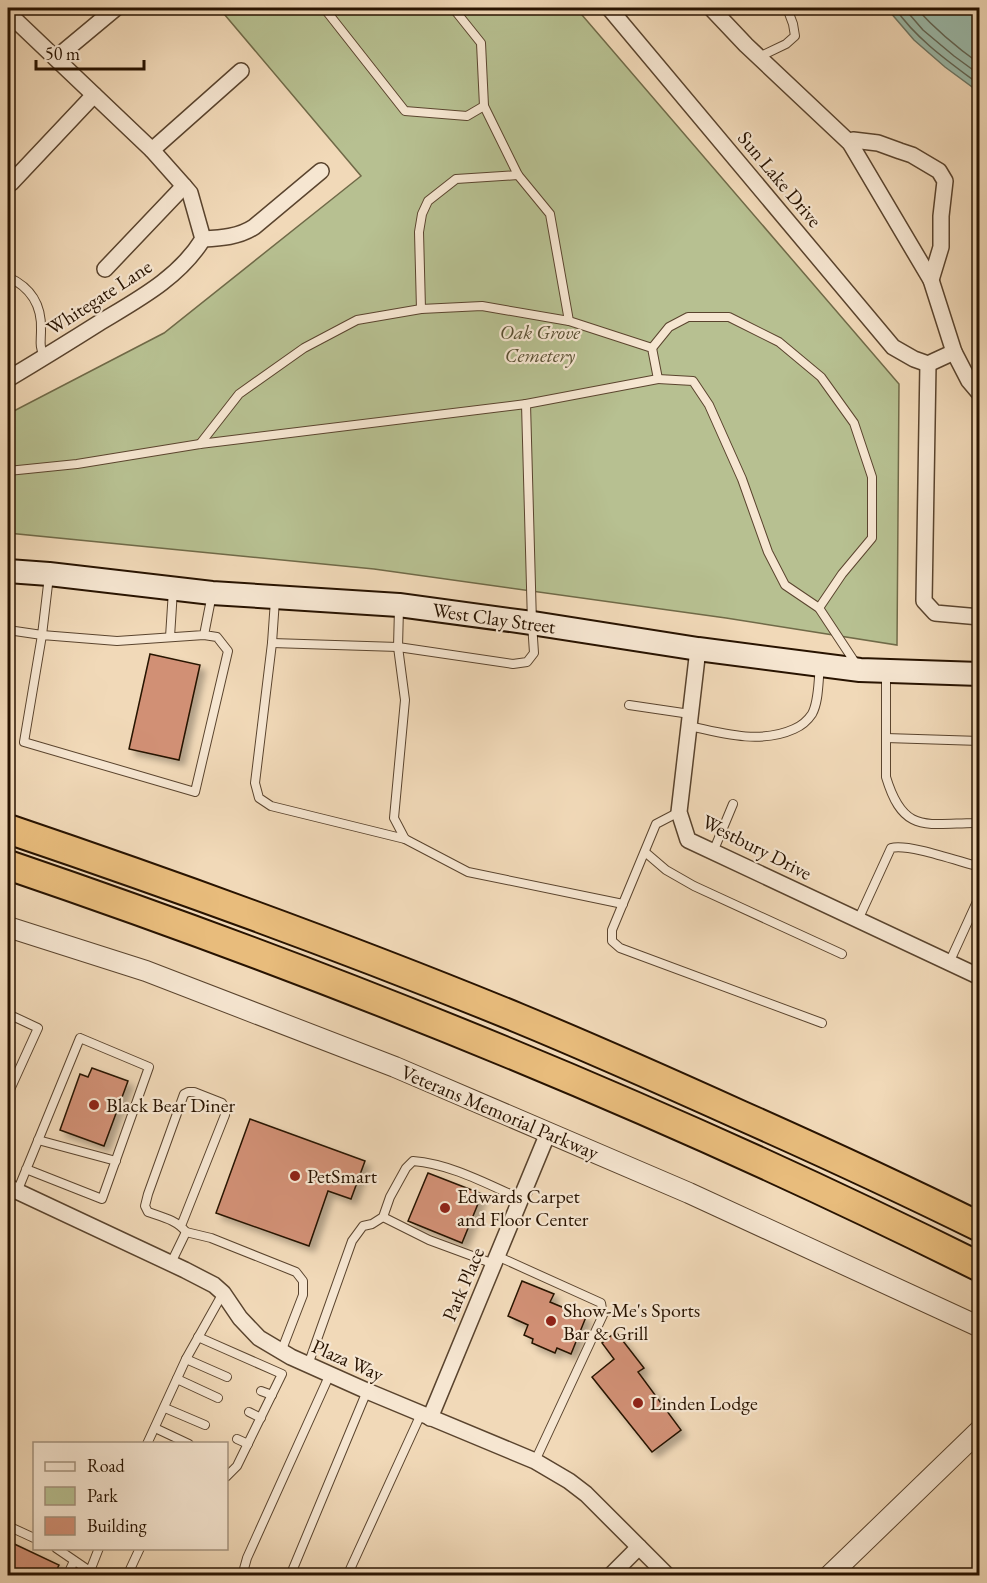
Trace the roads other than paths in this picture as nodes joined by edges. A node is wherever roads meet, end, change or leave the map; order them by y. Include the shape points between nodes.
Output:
1 (117, 8) edge
2 (324, 8) edge
3 (453, 8) edge
4 (609, 8) edge
5 (711, 8) edge
6 (787, 8) edge
7 (8, 13) edge
8 (759, 57) junction
9 (56, 58) junction
10 (241, 71) dead end
11 (94, 95) junction
12 (484, 106) junction
13 (850, 142) junction
14 (152, 150) junction
15 (321, 171) dead end
16 (518, 175) junction
17 (11, 183) dead end
18 (184, 186) junction
19 (203, 239) junction
20 (105, 269) dead end
21 (8, 277) edge
22 (931, 280) junction
23 (421, 309) junction
24 (569, 321) junction
25 (652, 348) junction
26 (954, 352) junction
27 (44, 357) junction
28 (928, 364) junction
29 (8, 379) edge
30 (658, 379) junction
31 (980, 394) edge
32 (526, 404) junction
33 (200, 444) junction
34 (8, 471) edge
35 (8, 571) edge
36 (50, 574) junction
37 (173, 588) junction
38 (213, 592) junction
39 (275, 596) junction
40 (399, 605) junction
41 (819, 608) junction
42 (980, 617) edge
43 (532, 622) junction
44 (8, 630) edge
45 (42, 635) junction
46 (204, 635) junction
47 (170, 637) junction
48 (272, 643) junction
49 (398, 647) junction
50 (698, 649) junction
51 (821, 665) junction
52 (860, 670) junction
53 (886, 671) junction
54 (980, 674) edge
55 (629, 705) dead end
56 (690, 720) junction
57 (886, 738) junction
58 (980, 741) edge
59 (733, 804) dead end
60 (679, 812) junction
61 (980, 821) edge
62 (8, 829) edge
63 (405, 839) junction
64 (645, 852) junction
65 (713, 852) junction
66 (8, 865) edge
67 (980, 867) edge
68 (980, 895) edge
69 (623, 904) junction
70 (858, 920) junction
71 (8, 927) edge
72 (842, 954) dead end
73 (949, 963) junction
74 (980, 977) edge
75 (8, 1014) edge
76 (822, 1023) dead end
77 (8, 1094) edge
78 (548, 1133) junction
79 (38, 1140) junction
80 (116, 1161) junction
81 (26, 1169) junction
82 (12, 1190) edge
83 (521, 1199) junction
84 (382, 1217) junction
85 (980, 1227) edge
86 (183, 1229) junction
87 (496, 1260) junction
88 (171, 1263) junction
89 (980, 1267) edge
90 (223, 1293) junction
91 (980, 1327) edge
92 (198, 1338) junction
93 (281, 1352) junction
94 (186, 1359) junction
95 (308, 1365) junction
96 (330, 1374) junction
97 (227, 1377) dead end
98 (177, 1379) junction
99 (261, 1391) dead end
100 (368, 1392) junction
101 (272, 1395) junction
102 (218, 1398) dead end
103 (165, 1408) junction
104 (249, 1412) dead end
105 (425, 1416) junction
106 (261, 1418) junction
107 (205, 1425) dead end
108 (155, 1428) junction
109 (980, 1430) edge
110 (237, 1439) dead end
111 (148, 1442) edge
112 (187, 1442) edge
113 (248, 1444) junction
114 (534, 1461) junction
115 (228, 1462) edge
116 (237, 1466) junction
117 (228, 1475) edge
118 (8, 1526) edge
119 (33, 1538) edge
120 (639, 1547) junction
121 (59, 1550) edge
122 (99, 1550) edge
123 (139, 1550) edge
124 (75, 1561) junction
125 (93, 1573) edge
126 (837, 1573) edge
127 (67, 1575) edge
128 (127, 1575) edge
129 (242, 1575) edge
130 (290, 1575) edge
131 (347, 1575) edge
132 (610, 1575) edge
133 (668, 1575) edge

1 - 9 street
2 - 12 lane via 405,111 467,117
3 - 12 lane via 481,44
4 - 28 street, Sun Lake Drive via 893,347
5 - 8 street
6 - 8 lane via 795,36
7 - 9 street
8 - 13 street
9 - 11 street
10 - 14 street
11 - 14 street
11 - 17 street
12 - 16 lane
13 - 22 street
13 - 22 street via 878,143 912,155 939,171 945,181 941,247
14 - 18 street
15 - 19 street via 246,232
16 - 23 lane via 456,179 428,201 419,232
16 - 24 lane via 550,214
18 - 19 street via 190,193
18 - 20 street, Whitegate Lane
19 - 27 street, Whitegate Lane via 176,273
21 - 27 lane via 32,296 39,313
22 - 26 street
23 - 24 lane via 482,306
23 - 33 lane via 357,320 304,348 239,394
24 - 25 lane
25 - 30 lane
25 - 41 lane via 669,327 688,316 729,317 779,342 821,377 854,423 872,477 872,538
26 - 28 street
26 - 31 street
27 - 29 street, Whitegate Lane
28 - 42 street via 924,601 935,613
30 - 32 lane
30 - 41 lane via 693,381 714,415 785,585
32 - 33 lane
32 - 43 lane
33 - 34 lane
35 - 36 main road, West Clay Street
36 - 37 main road, West Clay Street
36 - 45 lane
37 - 38 main road, West Clay Street
37 - 47 lane
38 - 39 main road, West Clay Street
38 - 46 lane
39 - 40 main road, West Clay Street
39 - 48 lane
40 - 43 main road, West Clay Street
40 - 49 lane
41 - 52 lane
43 - 49 lane via 534,653 527,662 513,664
43 - 50 main road, West Clay Street
44 - 45 lane
45 - 46 lane via 24,742 195,792 228,651 217,637
45 - 47 lane via 117,641
46 - 47 lane
48 - 49 lane
48 - 63 lane via 255,783 259,798 271,807
49 - 63 lane via 405,700 394,818
50 - 51 main road, West Clay Street
50 - 56 street, Westbury Drive
51 - 52 main road, West Clay Street
51 - 56 lane via 812,714 783,734 741,736
52 - 53 main road, West Clay Street
53 - 54 main road, West Clay Street
53 - 57 lane
55 - 56 lane
56 - 60 street, Westbury Drive
57 - 58 lane
57 - 61 lane via 886,777 903,813 925,824
59 - 65 lane
60 - 64 lane via 656,824
60 - 65 street, Westbury Drive via 688,840
62 - 85 highway via 248,913 519,1018 783,1134
63 - 69 lane via 468,872
64 - 69 lane
64 - 72 lane via 694,886
65 - 70 street, Westbury Drive
66 - 89 highway via 264,956 508,1052 755,1160
67 - 70 lane via 920,851 891,848
68 - 73 lane
69 - 76 lane via 612,930 612,941 620,948
70 - 73 street, Westbury Drive
71 - 78 street, Veterans Memorial Parkway via 146,971 395,1068
73 - 74 street, Westbury Drive
75 - 77 lane via 38,1028
78 - 83 street, Park Place
78 - 91 street, Veterans Memorial Parkway via 689,1193
79 - 80 lane
79 - 80 lane via 80,1038 149,1067
79 - 81 lane
80 - 81 lane via 102,1199
81 - 82 lane
82 - 88 street, Plaza Way
83 - 84 lane via 468,1176 413,1161
83 - 87 street, Park Place
84 - 87 lane via 429,1240
84 - 95 lane via 363,1226 352,1241
86 - 86 lane via 148,1212 145,1206 184,1094 194,1092 222,1103 225,1115
86 - 88 lane
86 - 93 lane via 296,1272 303,1281 303,1295
87 - 105 street, Park Place
87 - 114 lane via 601,1303 603,1315
88 - 90 street, Plaza Way
90 - 92 lane
90 - 93 street, Plaza Way via 259,1338
92 - 94 lane
92 - 101 lane via 282,1374
93 - 95 street, Plaza Way
94 - 97 lane
94 - 98 lane
95 - 96 street, Plaza Way
96 - 100 street, Plaza Way
96 - 129 lane
98 - 102 lane
98 - 103 lane
99 - 101 lane
100 - 105 street, Plaza Way
100 - 130 lane
101 - 106 lane
103 - 107 lane
103 - 108 lane
104 - 106 lane
105 - 114 street, Plaza Way
105 - 131 lane
106 - 113 lane
108 - 111 lane
108 - 112 lane
109 - 126 street
110 - 113 lane
113 - 116 lane
114 - 120 street, Plaza Way via 586,1494
115 - 116 lane
116 - 117 lane
118 - 119 lane
120 - 132 street
120 - 133 street, Plaza Way
121 - 124 lane
122 - 125 lane
123 - 128 lane
124 - 125 lane
124 - 127 lane

